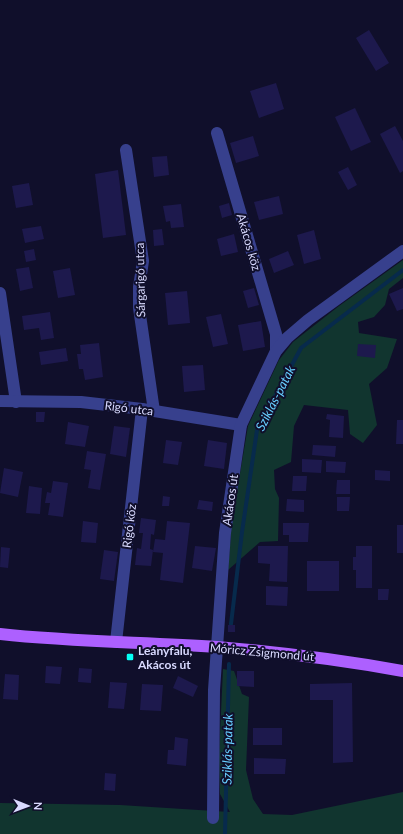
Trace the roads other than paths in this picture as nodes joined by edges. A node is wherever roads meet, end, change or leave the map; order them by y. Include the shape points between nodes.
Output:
1 (217, 133) dead end
2 (126, 150) dead end
3 (403, 251) edge
4 (0, 293) edge
5 (276, 351) junction
6 (0, 401) edge
7 (16, 402) junction
8 (148, 410) junction
9 (241, 425) junction
10 (0, 634) edge
11 (116, 642) junction
12 (217, 647) junction
13 (403, 671) edge
14 (213, 818) dead end

1 - 5 street, Akácos köz via 276,334
2 - 8 street, Sárgarigó utca via 143,261 139,308
3 - 5 street, Akácos út via 308,320
4 - 7 street
5 - 9 street, Akácos út
6 - 7 street, Rigó utca
7 - 8 street, Rigó utca via 81,402
8 - 9 street, Rigó utca
8 - 11 street, Rigó köz
9 - 12 street, Akácos út via 226,533
10 - 11 main road, Móricz Zsigmond út
11 - 12 main road, Móricz Zsigmond út
12 - 13 main road, Móricz Zsigmond út via 291,654
12 - 14 street, Akácos út

